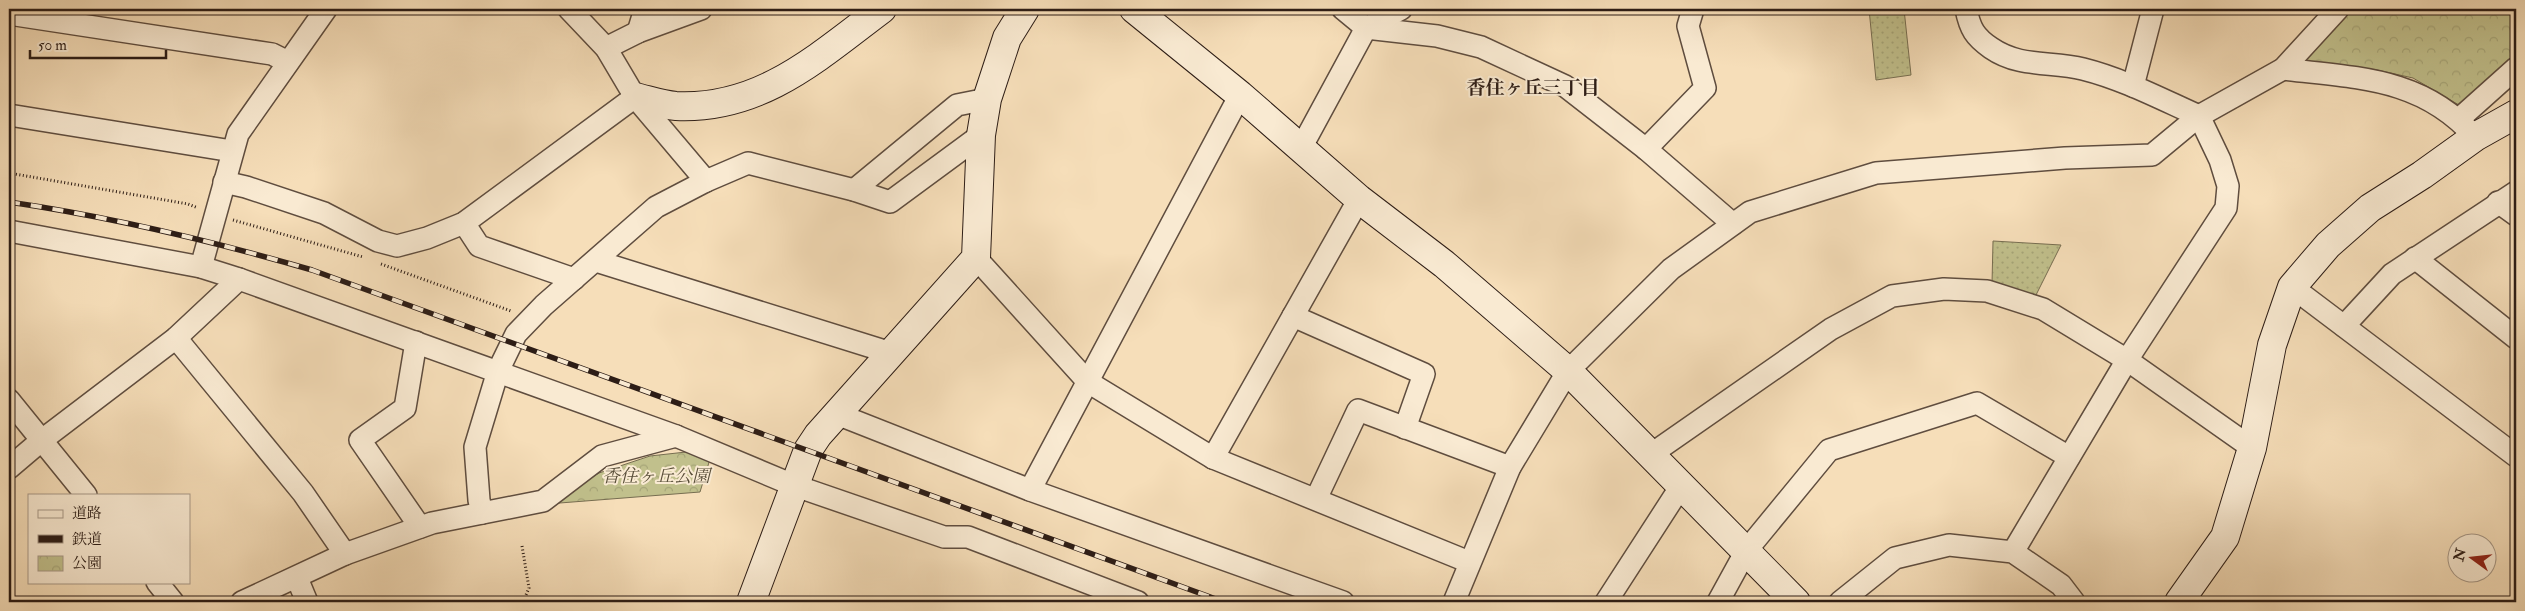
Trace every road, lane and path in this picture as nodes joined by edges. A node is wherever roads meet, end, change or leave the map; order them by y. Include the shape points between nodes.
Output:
1 (326, 9) edge
2 (569, 9) edge
3 (645, 9) edge
4 (701, 9) edge
5 (882, 9) edge
6 (1025, 9) edge
7 (1134, 9) edge
8 (1343, 9) edge
9 (1401, 9) edge
10 (1693, 9) edge
11 (1966, 9) edge
12 (2153, 9) edge
13 (2338, 9) edge
14 (9, 14) edge
15 (1366, 28) junction
16 (638, 32) junction
17 (606, 48) junction
18 (288, 62) junction
19 (2516, 68) edge
20 (2283, 69) junction
21 (2133, 86) junction
22 (1240, 95) junction
23 (635, 97) junction
24 (987, 98) junction
25 (2516, 114) edge
26 (9, 115) edge
27 (2199, 116) junction
28 (2467, 128) junction
29 (981, 134) junction
30 (1301, 148) junction
31 (1646, 149) junction
32 (232, 151) junction
33 (9, 173) edge
34 (706, 181) junction
35 (224, 182) junction
36 (854, 190) junction
37 (2507, 197) edge
38 (1359, 199) junction
39 (215, 215) junction
40 (2516, 215) edge
41 (464, 224) junction
42 (1733, 224) junction
43 (9, 230) edge
44 (976, 258) junction
45 (2415, 258) junction
46 (371, 260) dead end
47 (596, 261) junction
48 (380, 263) dead end
49 (201, 266) junction
50 (239, 279) junction
51 (574, 279) junction
52 (2292, 287) junction
53 (1293, 316) junction
54 (531, 319) junction
55 (2344, 326) junction
56 (176, 338) junction
57 (2516, 338) edge
58 (416, 342) junction
59 (891, 353) junction
60 (2127, 360) junction
61 (498, 371) junction
62 (1568, 371) junction
63 (1088, 382) junction
64 (9, 400) edge
65 (838, 414) junction
66 (1405, 428) junction
67 (676, 436) junction
68 (42, 440) junction
69 (2252, 448) junction
70 (1650, 455) junction
71 (2516, 456) edge
72 (2069, 457) junction
73 (1213, 458) junction
74 (1510, 467) junction
75 (9, 468) edge
76 (793, 486) junction
77 (1681, 486) junction
78 (1030, 490) junction
79 (85, 494) edge
80 (1316, 499) junction
81 (482, 513) junction
82 (420, 527) junction
83 (522, 546) dead end
84 (1746, 551) junction
85 (2013, 552) junction
86 (345, 554) junction
87 (1469, 562) junction
88 (297, 578) junction
89 (159, 584) edge
90 (173, 602) edge
91 (242, 602) edge
92 (307, 602) edge
93 (523, 602) edge
94 (751, 602) edge
95 (1138, 602) edge
96 (1343, 602) edge
97 (1454, 602) edge
98 (1606, 602) edge
99 (1718, 602) edge
100 (1796, 602) edge
101 (1840, 602) edge
102 (2074, 602) edge
103 (2179, 602) edge

1 - 18 street
2 - 17 street
3 - 16 street
4 - 16 street
5 - 23 street via 815,60 747,97 704,106 674,106
6 - 24 street via 1006,38
7 - 22 street
8 - 15 street
9 - 15 street
10 - 31 street via 1688,26 1705,88
11 - 21 street via 1976,38 2005,58 2082,69
12 - 21 street
13 - 20 street
14 - 18 street via 272,54
15 - 30 street
15 - 31 street via 1437,36 1482,47 1565,86
16 - 17 street
17 - 23 street
18 - 32 street via 238,134
19 - 28 street
20 - 27 street
20 - 28 street via 2381,81 2426,96
21 - 27 street
22 - 30 street
22 - 63 street
23 - 34 street
23 - 41 street
24 - 29 street
24 - 36 street via 957,105
25 - 28 street
26 - 32 street
27 - 42 street via 2152,155 1876,173 1750,212
27 - 60 street via 2220,160 2228,186 2226,208
28 - 52 street via 2422,175 2370,208 2328,244
29 - 36 street via 890,202
29 - 44 street
30 - 38 street
31 - 42 street
32 - 35 street
33 - 39 path via 188,204
34 - 36 street via 748,163
34 - 47 street via 656,207
35 - 39 street
35 - 41 street via 324,213 378,241 397,246
37 - 40 street
37 - 45 street
38 - 53 street
38 - 62 street via 1444,264
39 - 46 path
39 - 49 street
41 - 51 street via 480,246
42 - 62 street via 1671,269
43 - 49 street
44 - 59 street
44 - 63 street
45 - 55 street via 2392,274
45 - 57 street
47 - 51 street
47 - 59 street
48 - 54 path
49 - 50 street
50 - 56 street
50 - 58 street
51 - 54 street
52 - 55 street
52 - 69 street via 2272,345
53 - 66 street via 1424,374
53 - 73 street
54 - 61 street via 516,334
55 - 71 street
56 - 68 street
56 - 86 street via 304,493
58 - 61 street
58 - 82 street via 405,408 360,440
59 - 65 street
60 - 69 street
60 - 70 street via 2043,309 1987,291 1944,289 1892,296 1831,329
60 - 72 street
61 - 67 street
61 - 81 street via 475,447
62 - 70 street
62 - 74 street
63 - 73 street
63 - 78 street
64 - 68 street
65 - 76 street via 808,450
65 - 78 street
66 - 74 street
66 - 80 street via 1358,410
67 - 76 street
67 - 81 street via 602,456 543,501
68 - 75 street
68 - 79 street
69 - 103 street via 2225,537
70 - 77 street
72 - 84 street via 1977,403 1829,450
72 - 85 street
73 - 80 street
74 - 87 street
76 - 94 street
76 - 95 street via 944,537 968,537
77 - 84 street
77 - 98 street
78 - 96 street
80 - 87 street
81 - 82 street
82 - 86 street
83 - 93 path via 529,588
84 - 99 street
84 - 100 street
85 - 101 street via 1949,545 1895,558
85 - 102 street via 2061,585
86 - 88 street
87 - 97 street
88 - 91 street
88 - 92 street
89 - 90 street

